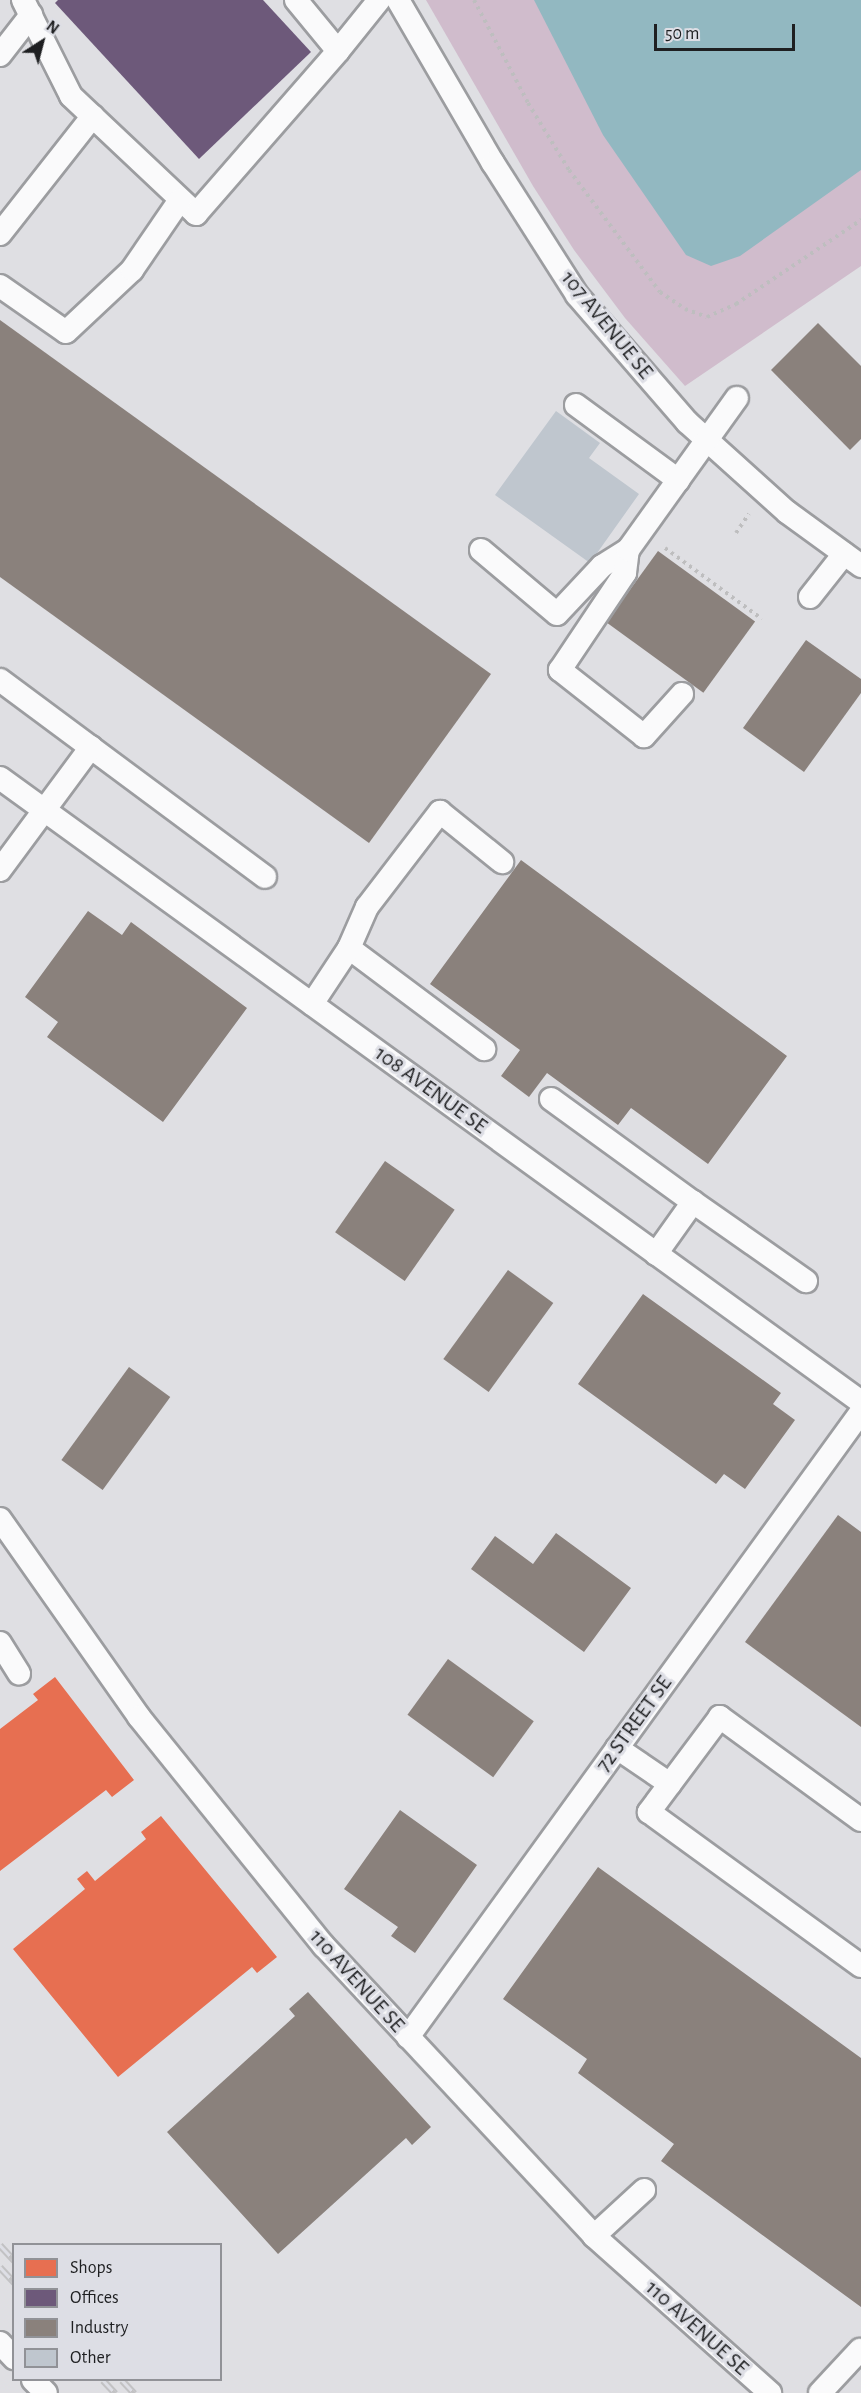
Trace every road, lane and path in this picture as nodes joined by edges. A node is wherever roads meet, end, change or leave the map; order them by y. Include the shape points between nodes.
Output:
1 (296, 0) edge
2 (379, 0) edge
3 (398, 0) edge
4 (474, 0) edge
5 (27, 8) edge
6 (338, 51) junction
7 (0, 55) edge
8 (93, 116) junction
9 (180, 200) junction
10 (861, 220) edge
11 (0, 234) edge
12 (0, 286) edge
13 (737, 398) dead end
14 (576, 405) dead end
15 (706, 440) junction
16 (678, 480) junction
17 (749, 514) dead end
18 (736, 533) dead end
19 (665, 548) dead end
20 (482, 550) dead end
21 (628, 550) junction
22 (853, 560) edge
23 (810, 597) dead end
24 (762, 619) dead end
25 (0, 680) edge
26 (682, 694) dead end
27 (91, 747) junction
28 (0, 778) edge
29 (42, 809) junction
30 (502, 861) dead end
31 (0, 870) edge
32 (265, 877) dead end
33 (349, 948) junction
34 (312, 1004) junction
35 (484, 1050) dead end
36 (552, 1099) dead end
37 (693, 1202) junction
38 (656, 1254) junction
39 (806, 1281) dead end
40 (861, 1402) edge
41 (861, 1412) edge
42 (0, 1519) edge
43 (0, 1642) edge
44 (19, 1673) dead end
45 (617, 1748) junction
46 (670, 1784) junction
47 (861, 1820) edge
48 (861, 1966) edge
49 (408, 2037) junction
50 (644, 2190) dead end
51 (594, 2236) junction
52 (0, 2343) edge
53 (860, 2350) edge
54 (12, 2356) edge
55 (35, 2381) edge
56 (46, 2393) edge
57 (770, 2393) edge
58 (820, 2393) edge

1 - 6 street
2 - 6 street
3 - 15 street, 107 AVENUE SE via 493,163 578,295
4 - 10 path via 528,104 569,170 660,292 685,309 707,317 736,304
5 - 7 street
5 - 8 street via 71,96
6 - 9 street via 196,214
8 - 9 street
8 - 11 street
9 - 12 street via 132,270 66,332
13 - 15 street
14 - 16 street
15 - 16 street
15 - 22 street, 107 AVENUE SE via 787,512
16 - 21 street
17 - 18 path
19 - 24 path
20 - 21 street via 557,614 602,566
21 - 26 street via 625,573 560,670 644,736
22 - 23 street
25 - 27 street
27 - 29 street
27 - 32 street
28 - 29 street, 108 AVENUE SE
29 - 31 street
29 - 34 street, 108 AVENUE SE
30 - 33 street via 440,812 367,907
33 - 34 street
33 - 35 street
34 - 38 street, 108 AVENUE SE
36 - 37 street
37 - 38 street
37 - 39 street
38 - 40 street, 108 AVENUE SE
41 - 45 street, 72 STREET SE
42 - 49 street, 110 AVENUE SE via 189,1781 324,1946
43 - 44 street
45 - 46 street
45 - 49 street, 72 STREET SE
46 - 47 street via 720,1717
46 - 48 street via 649,1812
49 - 51 street, 110 AVENUE SE
50 - 51 street
51 - 57 street, 110 AVENUE SE
52 - 54 street
53 - 58 street
55 - 56 street

